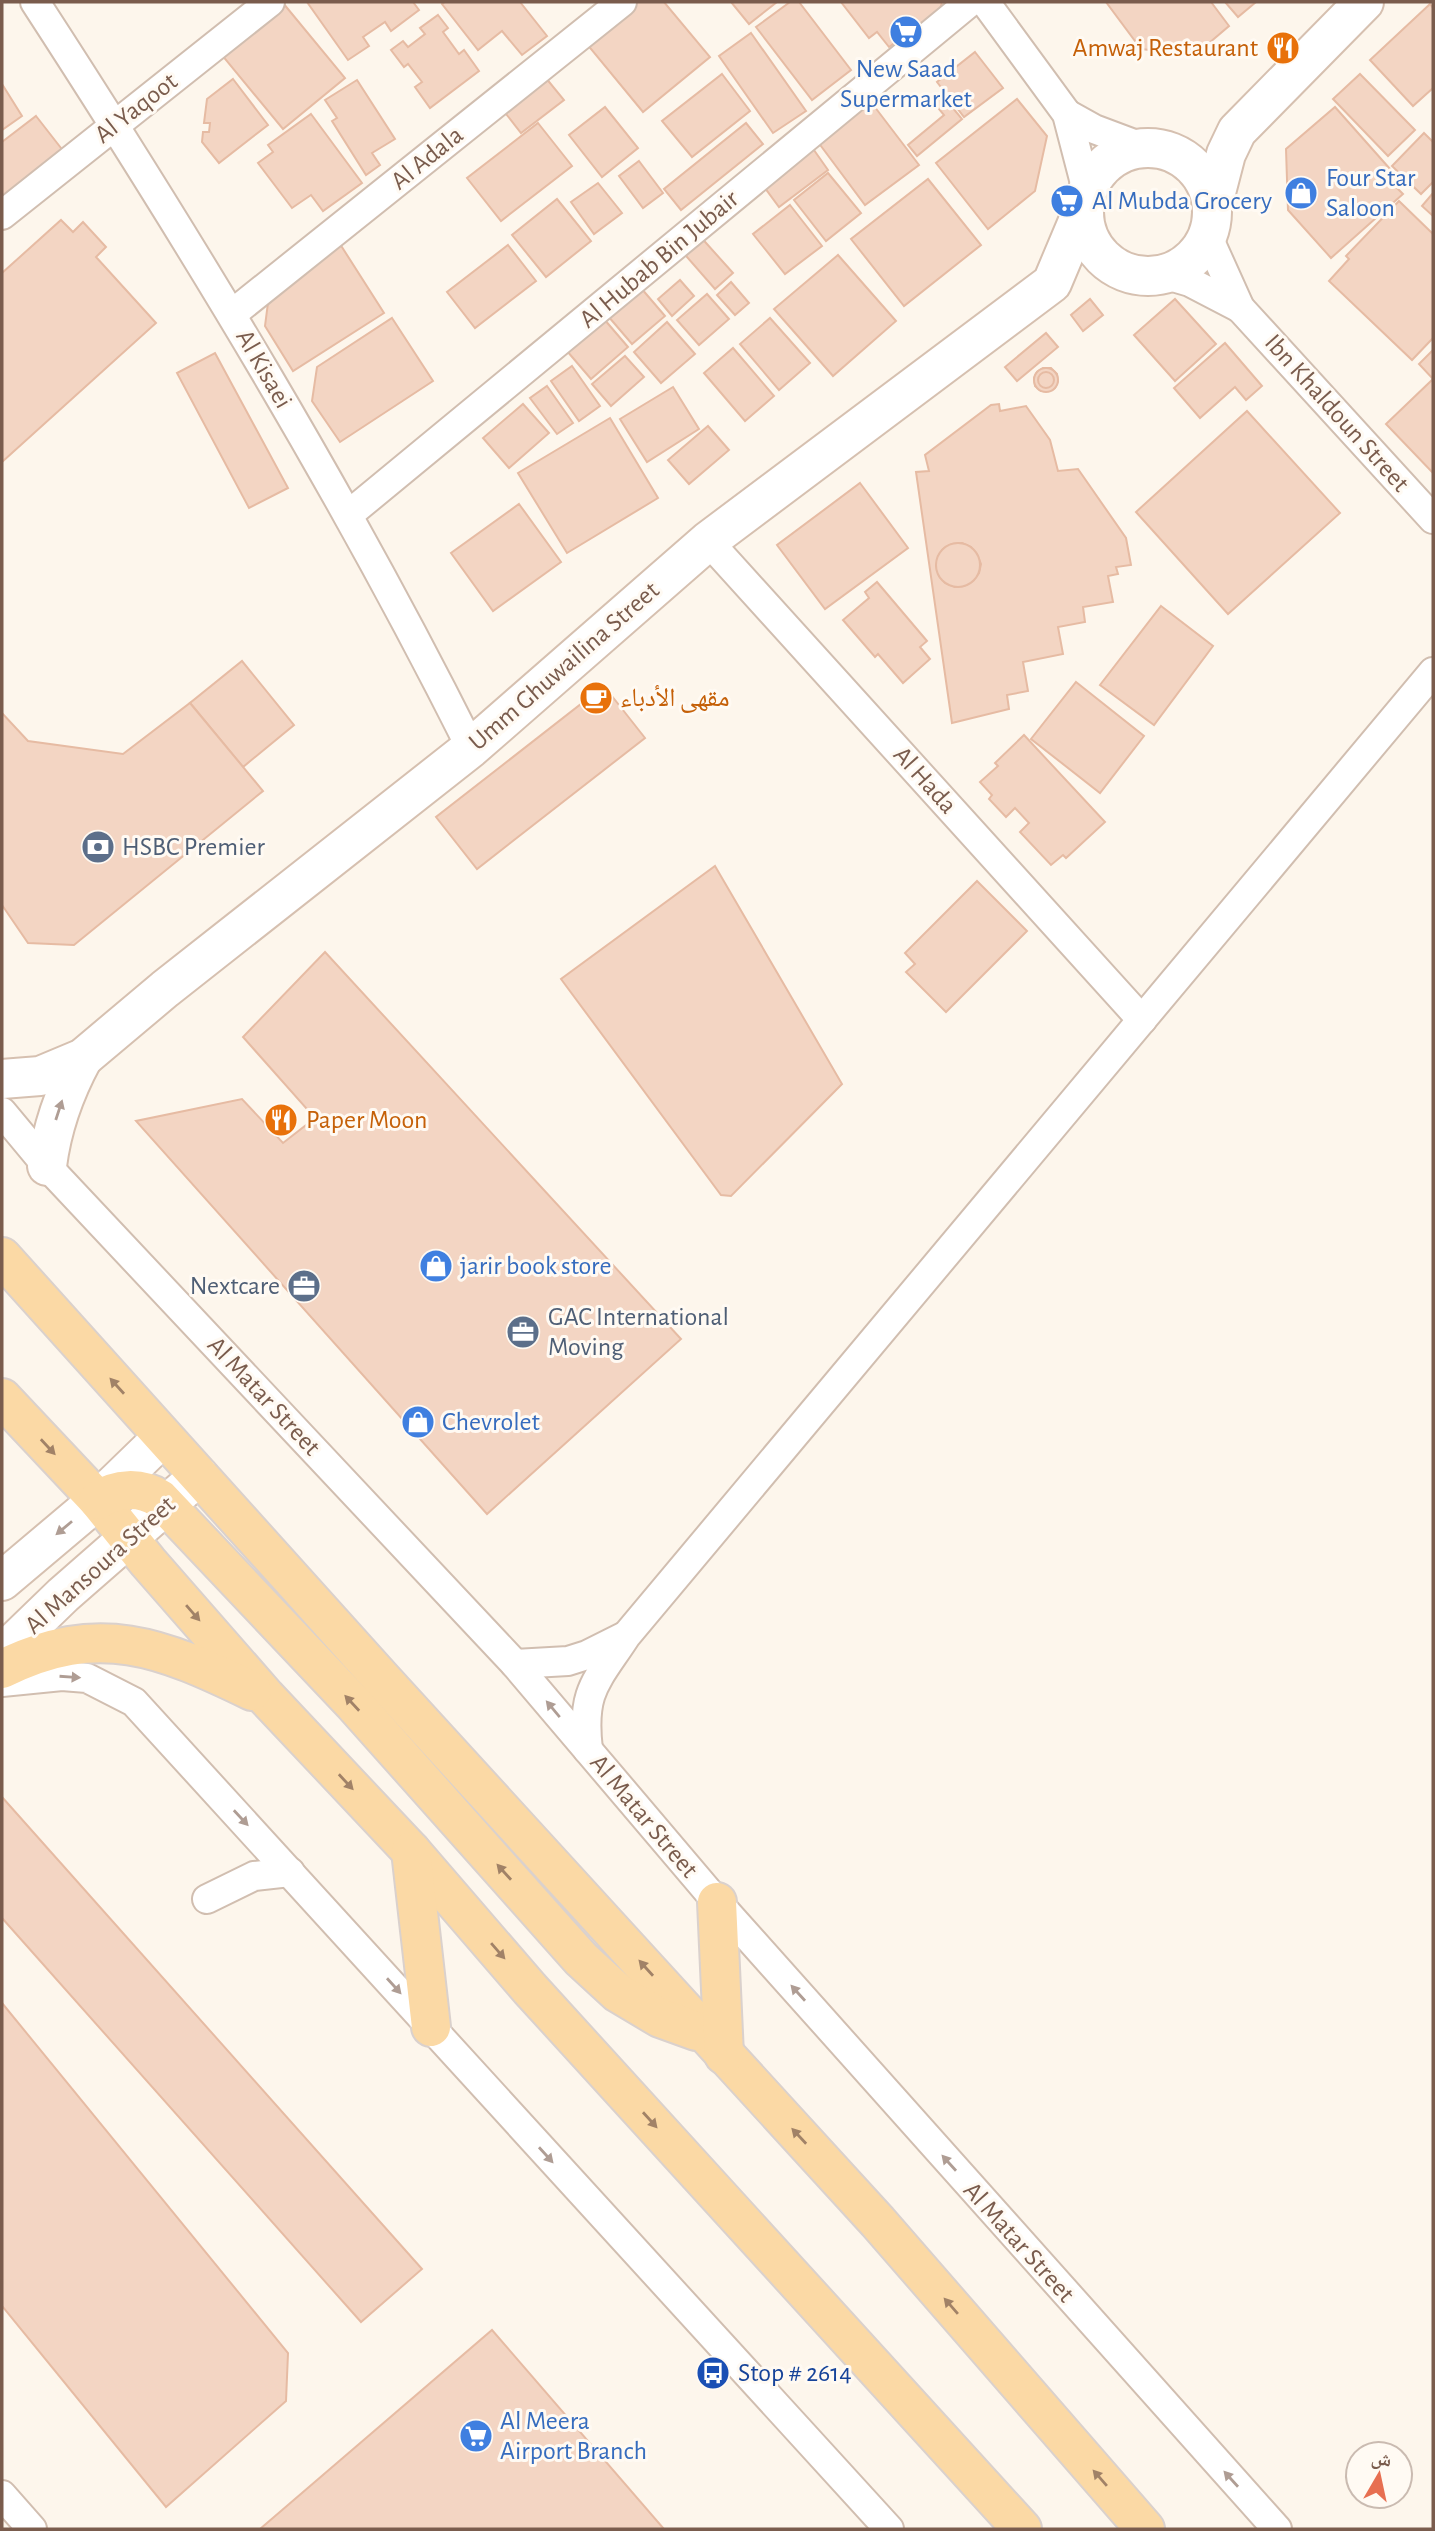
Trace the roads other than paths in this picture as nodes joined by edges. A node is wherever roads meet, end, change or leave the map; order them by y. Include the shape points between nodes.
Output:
1 (35, 2) edge
2 (270, 2) edge
3 (622, 2) edge
4 (970, 2) edge
5 (985, 2) edge
6 (1364, 2) edge
7 (1067, 114) junction
8 (115, 126) junction
9 (1237, 131) junction
10 (1155, 149) junction
11 (1085, 199) junction
12 (2, 215) edge
13 (1210, 221) junction
14 (1148, 275) junction
15 (1052, 283) junction
16 (1240, 308) junction
17 (232, 314) junction
18 (348, 515) junction
19 (1433, 519) edge
20 (708, 541) junction
21 (1433, 672) edge
22 (471, 748) junction
23 (1142, 1020) junction
24 (83, 1058) junction
25 (2, 1079) edge
26 (2, 1112) edge
27 (47, 1166) junction
28 (2, 1257) edge
29 (2, 1398) edge
30 (163, 1437) junction
31 (199, 1476) junction
32 (98, 1500) junction
33 (166, 1506) junction
34 (129, 1538) junction
35 (2, 1581) edge
36 (626, 1636) junction
37 (2, 1654) edge
38 (515, 1664) junction
39 (2, 1669) edge
40 (2, 1682) edge
41 (266, 1698) junction
42 (588, 1750) junction
43 (411, 1851) junction
44 (290, 1872) junction
45 (207, 1899) dead end
46 (717, 1902) junction
47 (431, 2027) junction
48 (715, 2045) junction
49 (2, 2495) edge
50 (32, 2529) edge
51 (889, 2529) edge
52 (1022, 2529) edge
53 (1145, 2529) edge
54 (1277, 2529) edge

1 - 8 street, Al Kisaei
2 - 8 street, Al Yaqoot
3 - 17 street, Al Adala
4 - 18 street, Al Hubab Bin Jubair
5 - 7 street
6 - 9 street
7 - 10 street via 1094,130
7 - 11 street
8 - 12 street, Al Yaqoot
8 - 17 street, Al Kisaei
9 - 10 street
9 - 13 street via 1226,154
10 - 11 street via 1118,155 1099,170
10 - 13 street via 1189,162 1205,181
11 - 14 street via 1086,229 1096,250 1112,266
11 - 15 street
13 - 14 street via 1190,261
13 - 16 street, Ibn Khaldoun Street via 1228,285
14 - 15 street
14 - 16 street, Ibn Khaldoun Street via 1190,282
15 - 20 street, Umm Ghuwailina Street
16 - 19 street, Ibn Khaldoun Street
17 - 18 street, Al Kisaei
18 - 22 street, Al Kisaei
20 - 22 street, Umm Ghuwailina Street
20 - 23 street, Al Hada
21 - 23 street
22 - 24 street, Umm Ghuwailina Street
23 - 36 street
24 - 25 street, Umm Ghuwailina Street via 40,1076
27 -> 24 street, Umm Ghuwailina Street via 62,1100
26 - 27 street, Al Matar Street
27 - 38 street, Al Matar Street
30 -> 28 main road
29 -> 32 main road
30 - 31 main road
30 - 32 street, Al Mansoura Street
31 - 33 street, Al Mansoura Street
48 -> 31 main road
32 - 33 main road via 133,1489 155,1496
32 - 34 main road
32 -> 35 street, Al Mansoura Street
33 - 34 street, Al Mansoura Street
48 -> 33 main road via 618,1993 581,1959 354,1704
34 - 37 street, Al Mansoura Street
34 -> 41 main road
36 - 38 street via 568,1661
36 - 42 street via 597,1676 588,1703
42 -> 38 street, Al Matar Street
39 - 41 main road via 50,1650 120,1644 168,1654
40 -> 44 street via 87,1678 134,1702
41 -> 43 main road
42 - 46 street, Al Matar Street
43 - 47 main road
43 -> 52 main road via 530,1989
44 - 45 street via 254,1876
44 -> 47 street
46 - 48 main road
54 -> 46 street, Al Matar Street
47 -> 51 street
53 -> 48 main road via 878,2222
49 - 50 street

